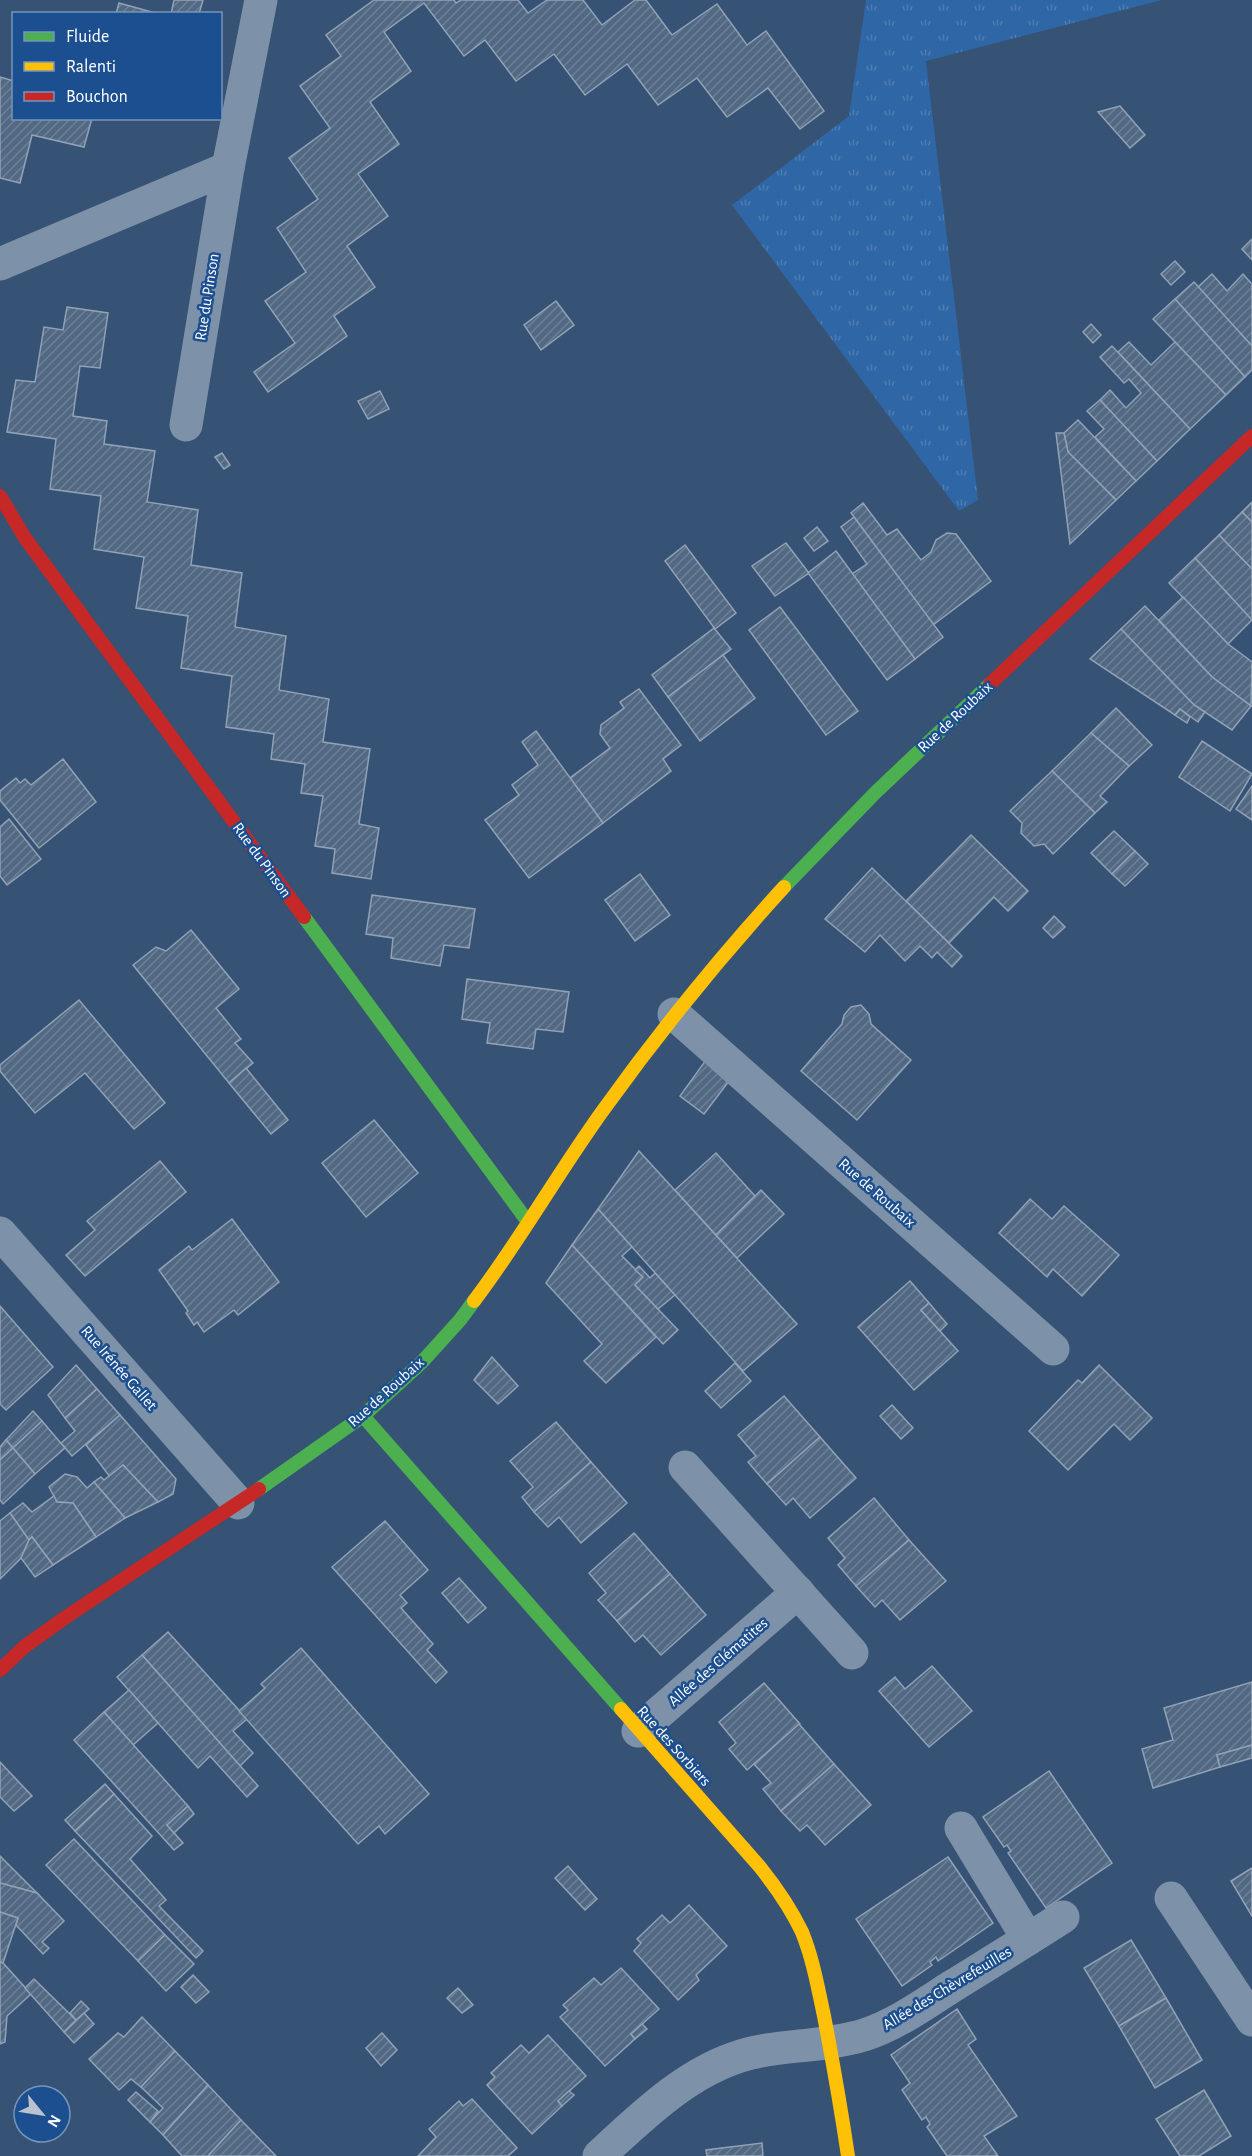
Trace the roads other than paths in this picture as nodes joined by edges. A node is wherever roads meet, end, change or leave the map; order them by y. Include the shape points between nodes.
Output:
1 (261, 0) edge
2 (228, 168) junction
3 (0, 264) edge
4 (186, 425) dead end
5 (1252, 436) edge
6 (0, 496) edge
7 (674, 1014) junction
8 (528, 1222) junction
9 (0, 1233) edge
10 (1053, 1349) dead end
11 (363, 1416) junction
12 (685, 1467) dead end
13 (238, 1503) junction
14 (798, 1592) junction
15 (852, 1653) dead end
16 (0, 1671) edge
17 (638, 1731) junction
18 (961, 1828) dead end
19 (1171, 1898) dead end
20 (1063, 1917) dead end
21 (1028, 1939) junction
22 (1252, 2020) edge
23 (830, 2042) junction
24 (599, 2156) edge
25 (848, 2156) edge

1 - 2 street, Rue du Pinson
2 - 3 street
2 - 4 street, Rue du Pinson
5 - 7 street, Rue de Roubaix via 875,793 747,927
6 - 8 street, Rue du Pinson via 26,538
7 - 8 street, Rue de Roubaix
7 - 10 street, Rue de Roubaix
8 - 11 street, Rue de Roubaix via 460,1320 422,1362
9 - 13 street, Rue Irénée Gallet
11 - 13 street, Rue de Roubaix
11 - 17 street, Rue des Sorbiers
12 - 14 street
13 - 16 street, Rue de Roubaix via 66,1617 24,1647
14 - 15 street
14 - 17 street, Allée des Clématites
17 - 23 street, Rue des Sorbiers via 760,1868 792,1913 816,1974
18 - 21 street, Allée des Chèvrefeuilles
19 - 22 street
20 - 21 street, Allée des Chèvrefeuilles
21 - 23 street, Allée des Chèvrefeuilles via 898,2020 864,2035
23 - 24 street, Allée des Chèvrefeuilles via 761,2051 724,2061 684,2085
23 - 25 street, Rue des Sorbiers

